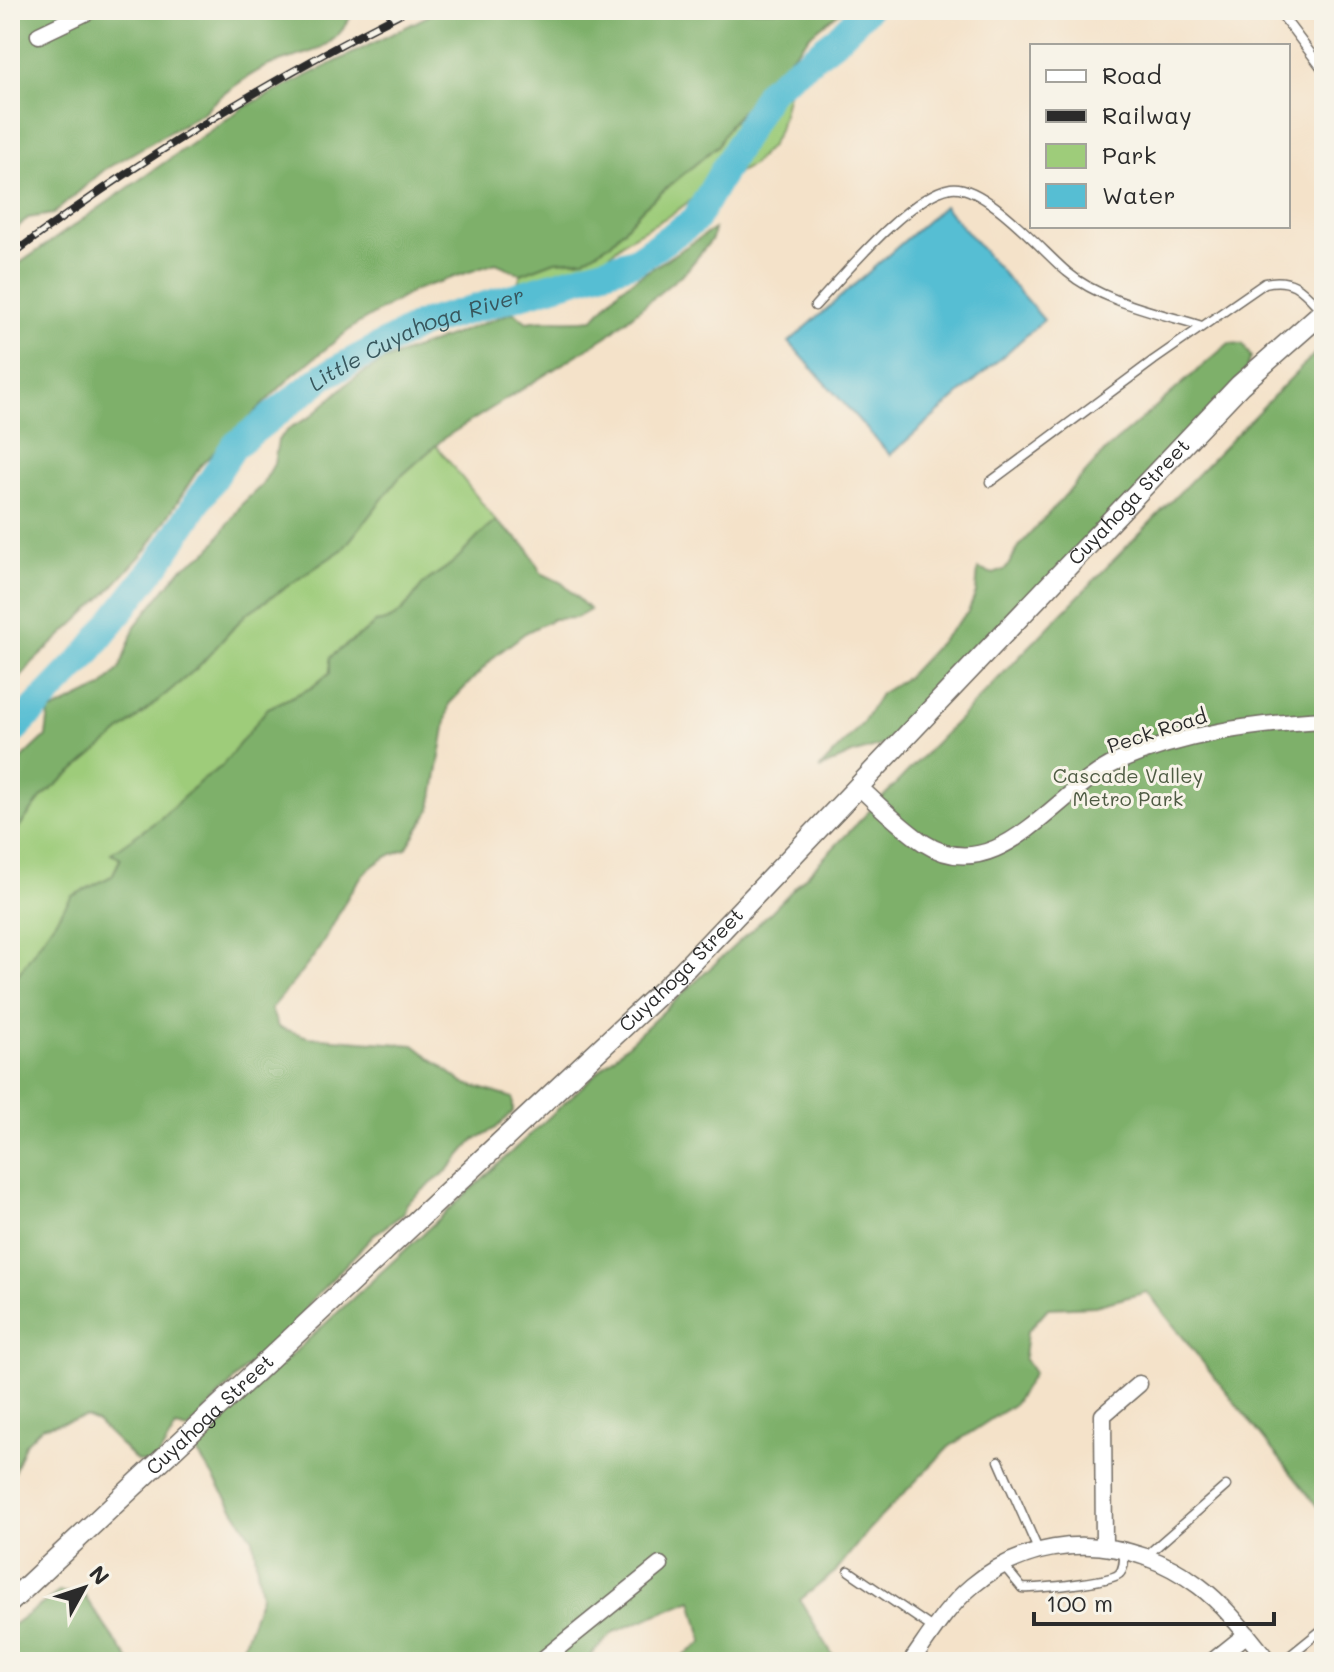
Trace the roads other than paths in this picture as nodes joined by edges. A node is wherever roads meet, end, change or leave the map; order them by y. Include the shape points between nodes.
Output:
1 (91, 10) edge
2 (1278, 10) edge
3 (39, 35) dead end
4 (1324, 71) edge
5 (815, 306) dead end
6 (1323, 311) edge
7 (1202, 326) junction
8 (990, 482) dead end
9 (1324, 720) edge
10 (859, 787) junction
11 (1139, 1384) dead end
12 (999, 1461) dead end
13 (1226, 1486) dead end
14 (1104, 1546) junction
15 (1124, 1549) junction
16 (1039, 1552) junction
17 (1146, 1556) junction
18 (660, 1565) dead end
19 (1004, 1566) junction
20 (849, 1571) dead end
21 (12, 1595) edge
22 (1324, 1628) edge
23 (934, 1629) junction
24 (1247, 1634) junction
25 (540, 1662) edge
26 (911, 1662) edge
27 (1212, 1662) edge
28 (1269, 1662) edge
29 (1282, 1662) edge

1 - 3 street
2 - 4 lane
5 - 7 lane via 921,202 952,188 994,207 1070,275 1100,292
6 - 7 lane via 1297,284 1281,279 1265,283
6 - 10 street, Cuyahoga Street via 1240,385
7 - 8 lane
9 - 10 street, Peck Road via 1232,729 1115,763 1005,844 965,855 925,843
10 - 21 street, Cuyahoga Street via 619,1034
11 - 14 street via 1103,1415
12 - 16 lane
13 - 17 lane
14 - 15 street
14 - 16 street
15 - 17 street
15 - 19 lane via 1124,1567 1118,1575 1038,1590 1022,1588
16 - 19 street
17 - 24 street via 1198,1585
18 - 25 street
19 - 23 street via 974,1584
20 - 23 lane
22 - 29 lane
23 - 26 street
24 - 27 street
24 - 28 street

